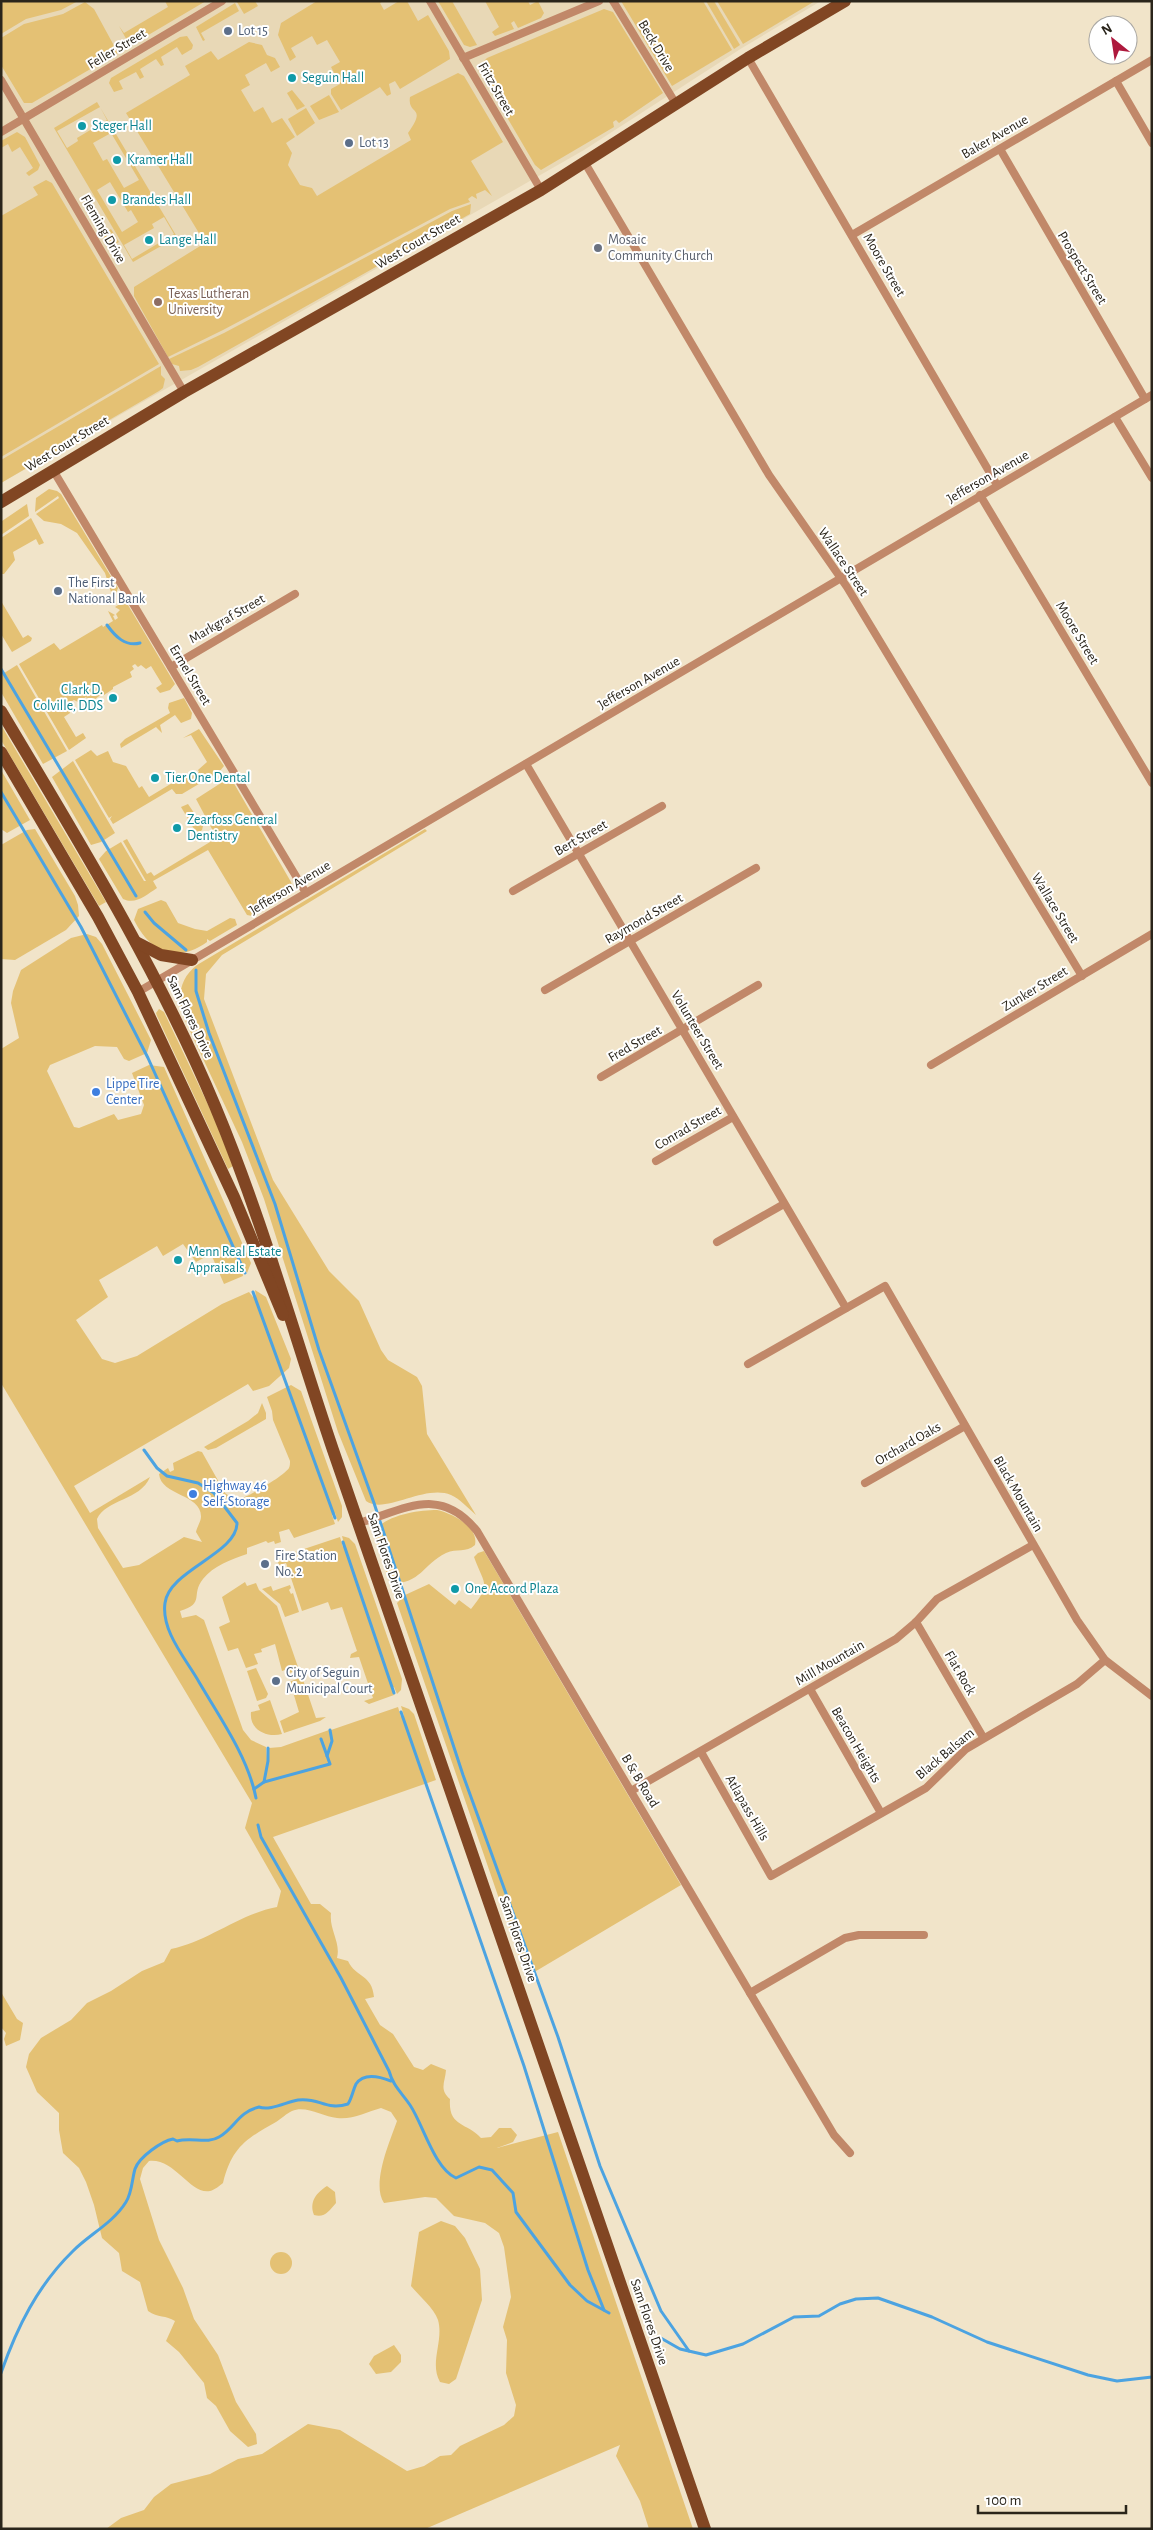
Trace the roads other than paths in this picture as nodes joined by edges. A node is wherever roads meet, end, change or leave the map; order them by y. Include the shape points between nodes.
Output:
1 (222, 1) edge
2 (430, 1) edge
3 (599, 1) edge
4 (613, 1) edge
5 (845, 1) edge
6 (463, 58) junction
7 (748, 58) junction
8 (1152, 60) edge
9 (1, 80) edge
10 (1116, 81) junction
11 (676, 104) junction
12 (24, 118) junction
13 (1, 132) edge
14 (1152, 142) edge
15 (1000, 149) junction
16 (585, 162) junction
17 (541, 190) junction
18 (852, 235) junction
19 (184, 392) junction
20 (1148, 397) edge
21 (1115, 417) junction
22 (53, 470) junction
23 (1152, 478) edge
24 (998, 485) junction
25 (980, 495) junction
26 (1, 501) edge
27 (840, 579) junction
28 (295, 594) dead end
29 (171, 667) junction
30 (1, 712) edge
31 (1, 752) edge
32 (526, 764) junction
33 (1152, 784) edge
34 (662, 806) dead end
35 (579, 855) junction
36 (756, 868) dead end
37 (513, 891) dead end
38 (306, 893) junction
39 (1152, 934) edge
40 (135, 942) junction
41 (630, 942) junction
42 (192, 960) junction
43 (1082, 976) junction
44 (156, 981) junction
45 (758, 986) dead end
46 (545, 990) dead end
47 (138, 992) junction
48 (682, 1031) junction
49 (932, 1065) dead end
50 (601, 1077) dead end
51 (733, 1117) junction
52 (656, 1161) dead end
53 (784, 1204) junction
54 (717, 1242) dead end
55 (846, 1308) junction
56 (302, 1358) junction
57 (748, 1364) dead end
58 (965, 1426) junction
59 (865, 1483) dead end
60 (359, 1523) junction
61 (1033, 1545) junction
62 (916, 1622) junction
63 (1105, 1660) junction
64 (810, 1689) junction
65 (1152, 1696) edge
66 (982, 1737) junction
67 (701, 1752) junction
68 (631, 1790) junction
69 (881, 1813) junction
70 (771, 1876) joint
71 (924, 1935) dead end
72 (750, 1993) junction
73 (850, 2153) dead end
74 (704, 2529) edge

1 - 12 street, Feller Street
2 - 6 street, Fritz Street
3 - 6 street
4 - 11 street, Beck Drive
5 - 7 main road, West Court Street
6 - 17 street, Fritz Street
7 - 11 main road, West Court Street
7 - 18 street, Moore Street
8 - 10 street, Baker Avenue
9 - 12 street, Fleming Drive
10 - 14 street
10 - 15 street, Baker Avenue
11 - 16 main road, West Court Street
12 - 13 street, Feller Street
12 - 19 street, Fleming Drive
15 - 18 street, Baker Avenue
15 - 20 street, Prospect Street
16 - 17 main road, West Court Street
16 - 27 street, Wallace Street via 769,475
17 - 19 main road, West Court Street
18 - 24 street, Moore Street
19 - 22 main road, West Court Street
20 - 21 street, Jefferson Avenue
21 - 23 street
21 - 24 street, Jefferson Avenue
22 - 26 main road, West Court Street
22 - 29 street, Ermel Street
24 - 25 street, Jefferson Avenue
25 - 27 street, Jefferson Avenue
25 - 33 street, Moore Street
27 - 32 street, Jefferson Avenue
27 - 43 street, Wallace Street
28 - 29 street, Markgraf Street
29 - 38 street, Ermel Street
30 - 40 main road, Sam Flores Drive
31 - 47 main road, Sam Flores Drive via 93,908
32 - 35 street, Volunteer Street
32 - 38 street, Jefferson Avenue
34 - 35 street, Bert Street
35 - 37 street, Bert Street
35 - 41 street, Volunteer Street
36 - 41 street, Raymond Street
38 - 42 street, Jefferson Avenue
39 - 43 street, Zunker Street
40 - 42 main road via 161,955
40 - 44 main road, Sam Flores Drive
41 - 46 street, Raymond Street
41 - 48 street, Volunteer Street
42 - 44 street, Jefferson Avenue
43 - 49 street, Zunker Street
44 - 47 street, Jefferson Avenue
44 - 56 main road, Sam Flores Drive via 237,1159 288,1305
45 - 48 street, Fred Street
47 - 56 main road, Sam Flores Drive via 234,1196
48 - 50 street, Fred Street
48 - 51 street, Volunteer Street
51 - 52 street, Conrad Street
51 - 53 street, Volunteer Street
53 - 54 street
53 - 55 street, Volunteer Street
55 - 57 street
55 - 58 street, Black Mountain via 885,1286
56 - 60 main road, Sam Flores Drive
58 - 59 street, Orchard Oaks
58 - 61 street, Black Mountain
60 - 68 street, B & B Road via 429,1504 451,1508 469,1522
60 - 74 main road, Sam Flores Drive
61 - 62 street, Mill Mountain via 937,1599
61 - 63 street, Black Mountain via 1077,1620
62 - 64 street, Mill Mountain via 896,1639
62 - 66 street, Flat Rock
63 - 65 street, Black Mountain
63 - 66 street, Black Balsam via 1077,1684
64 - 67 street, Mill Mountain
64 - 69 street, Beacon Heights
66 - 69 street, Black Balsam via 926,1788
67 - 68 street, Mill Mountain
67 - 70 street, Atlapass Hills
68 - 72 street, B & B Road
69 - 70 street, Black Balsam
71 - 72 street via 846,1938
72 - 73 street, B & B Road via 834,2135

